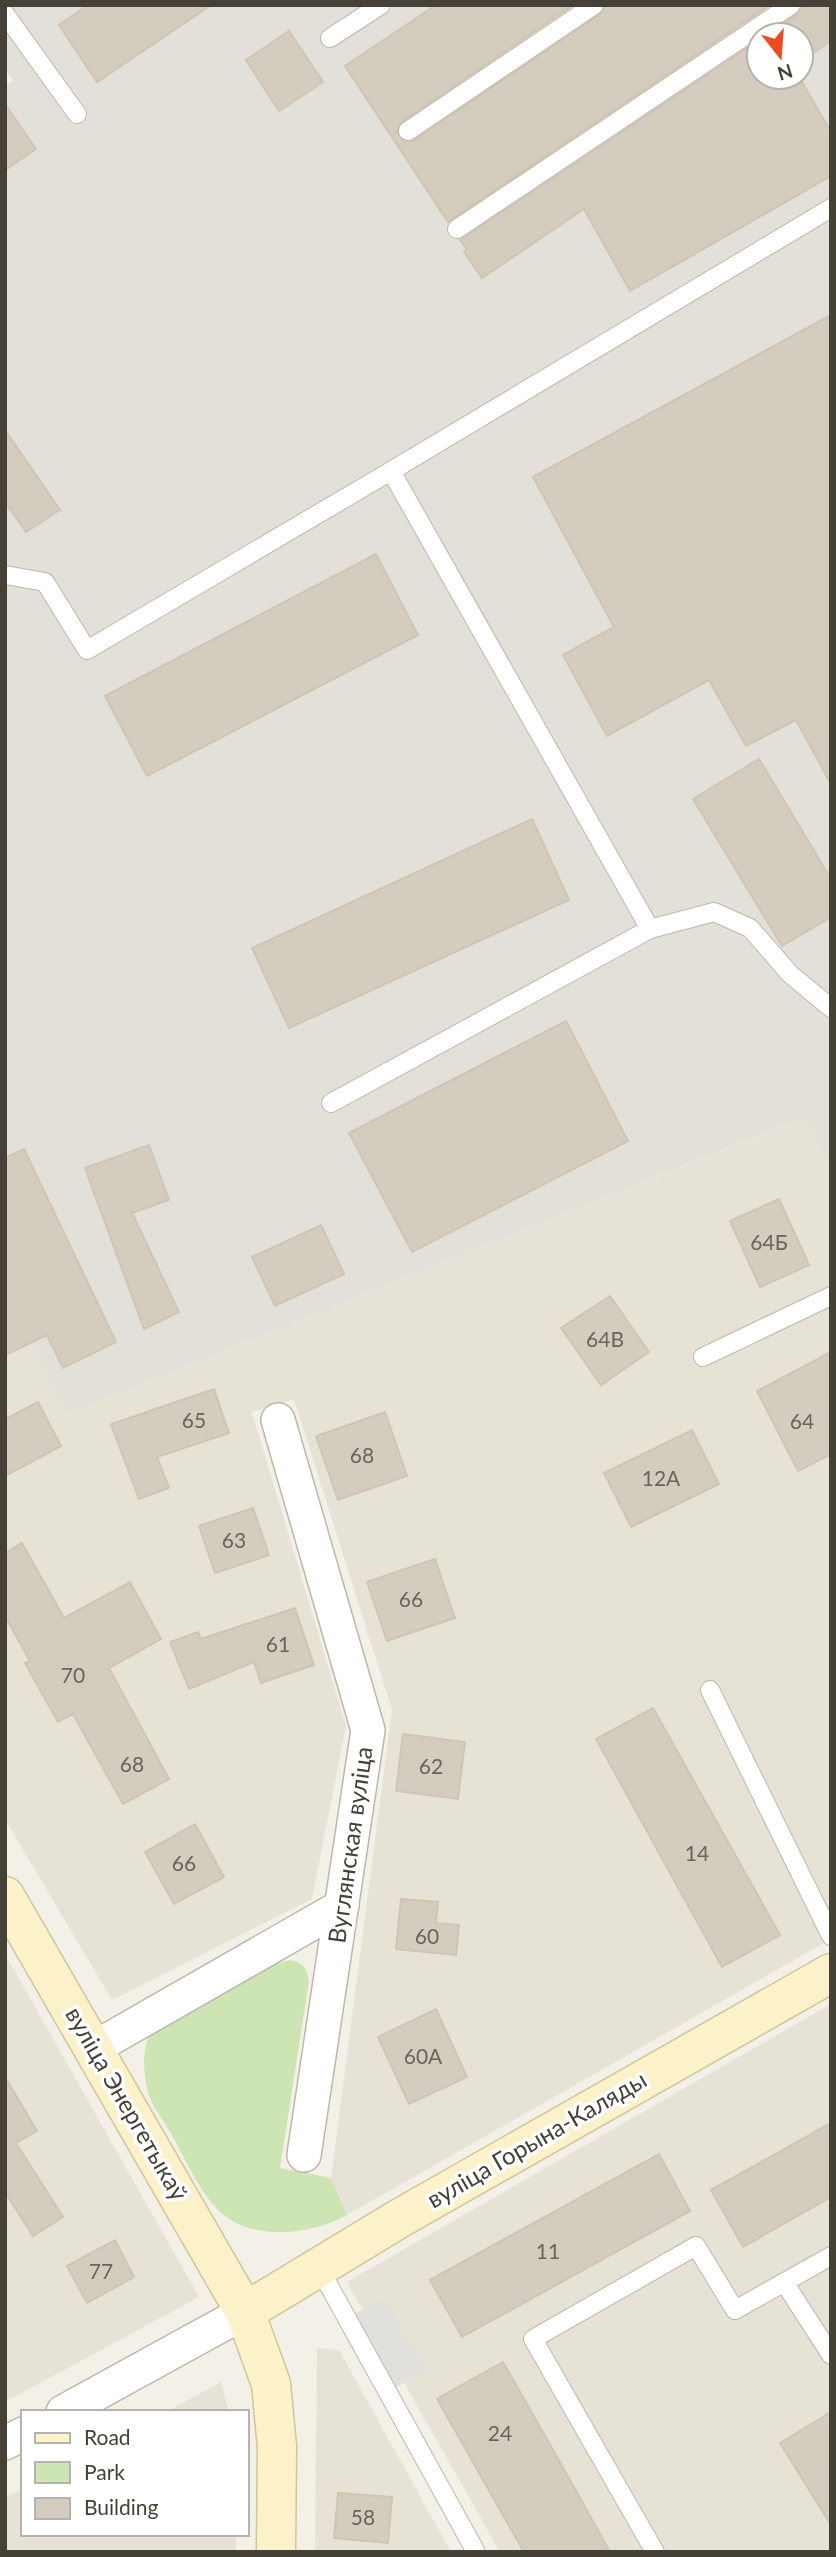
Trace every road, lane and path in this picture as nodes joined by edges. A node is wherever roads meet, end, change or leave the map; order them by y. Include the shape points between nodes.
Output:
1 (380, 5) edge
2 (594, 5) edge
3 (790, 5) edge
4 (5, 14) edge
5 (330, 38) dead end
6 (77, 114) dead end
7 (408, 131) dead end
8 (831, 208) edge
9 (457, 229) dead end
10 (391, 471) junction
11 (5, 575) edge
12 (650, 929) junction
13 (831, 1009) edge
14 (331, 1103) dead end
15 (831, 1296) edge
16 (703, 1357) dead end
17 (278, 1420) dead end
18 (710, 1690) dead end
19 (7, 1902) edge
20 (342, 1906) junction
21 (831, 1936) edge
22 (831, 1973) edge
23 (93, 2048) junction
24 (304, 2154) dead end
25 (831, 2256) edge
26 (318, 2266) junction
27 (784, 2282) junction
28 (245, 2312) junction
29 (831, 2355) edge
30 (67, 2410) edge
31 (21, 2435) edge
32 (5, 2443) edge
33 (276, 2552) edge
34 (476, 2552) edge
35 (655, 2552) edge

1 - 5 lane
2 - 7 lane
3 - 9 lane
4 - 6 lane
8 - 10 lane
10 - 11 lane via 86,650 45,582
10 - 12 lane
12 - 13 lane via 714,912 750,928 790,974
12 - 14 lane
15 - 16 lane
17 - 20 street, Вуглянская вуліца via 368,1730
18 - 21 lane
19 - 23 street, вуліца Энергетыкаў
20 - 23 street
20 - 24 street, Вуглянская вуліца
22 - 26 street, вуліца Горына-Каляды
23 - 28 street, вуліца Энергетыкаў
25 - 27 lane
26 - 28 street, вуліца Горына-Каляды
26 - 34 lane
27 - 29 lane
27 - 35 lane via 735,2310 695,2246 533,2339
28 - 30 street
28 - 33 street via 271,2384 277,2447
31 - 32 street

